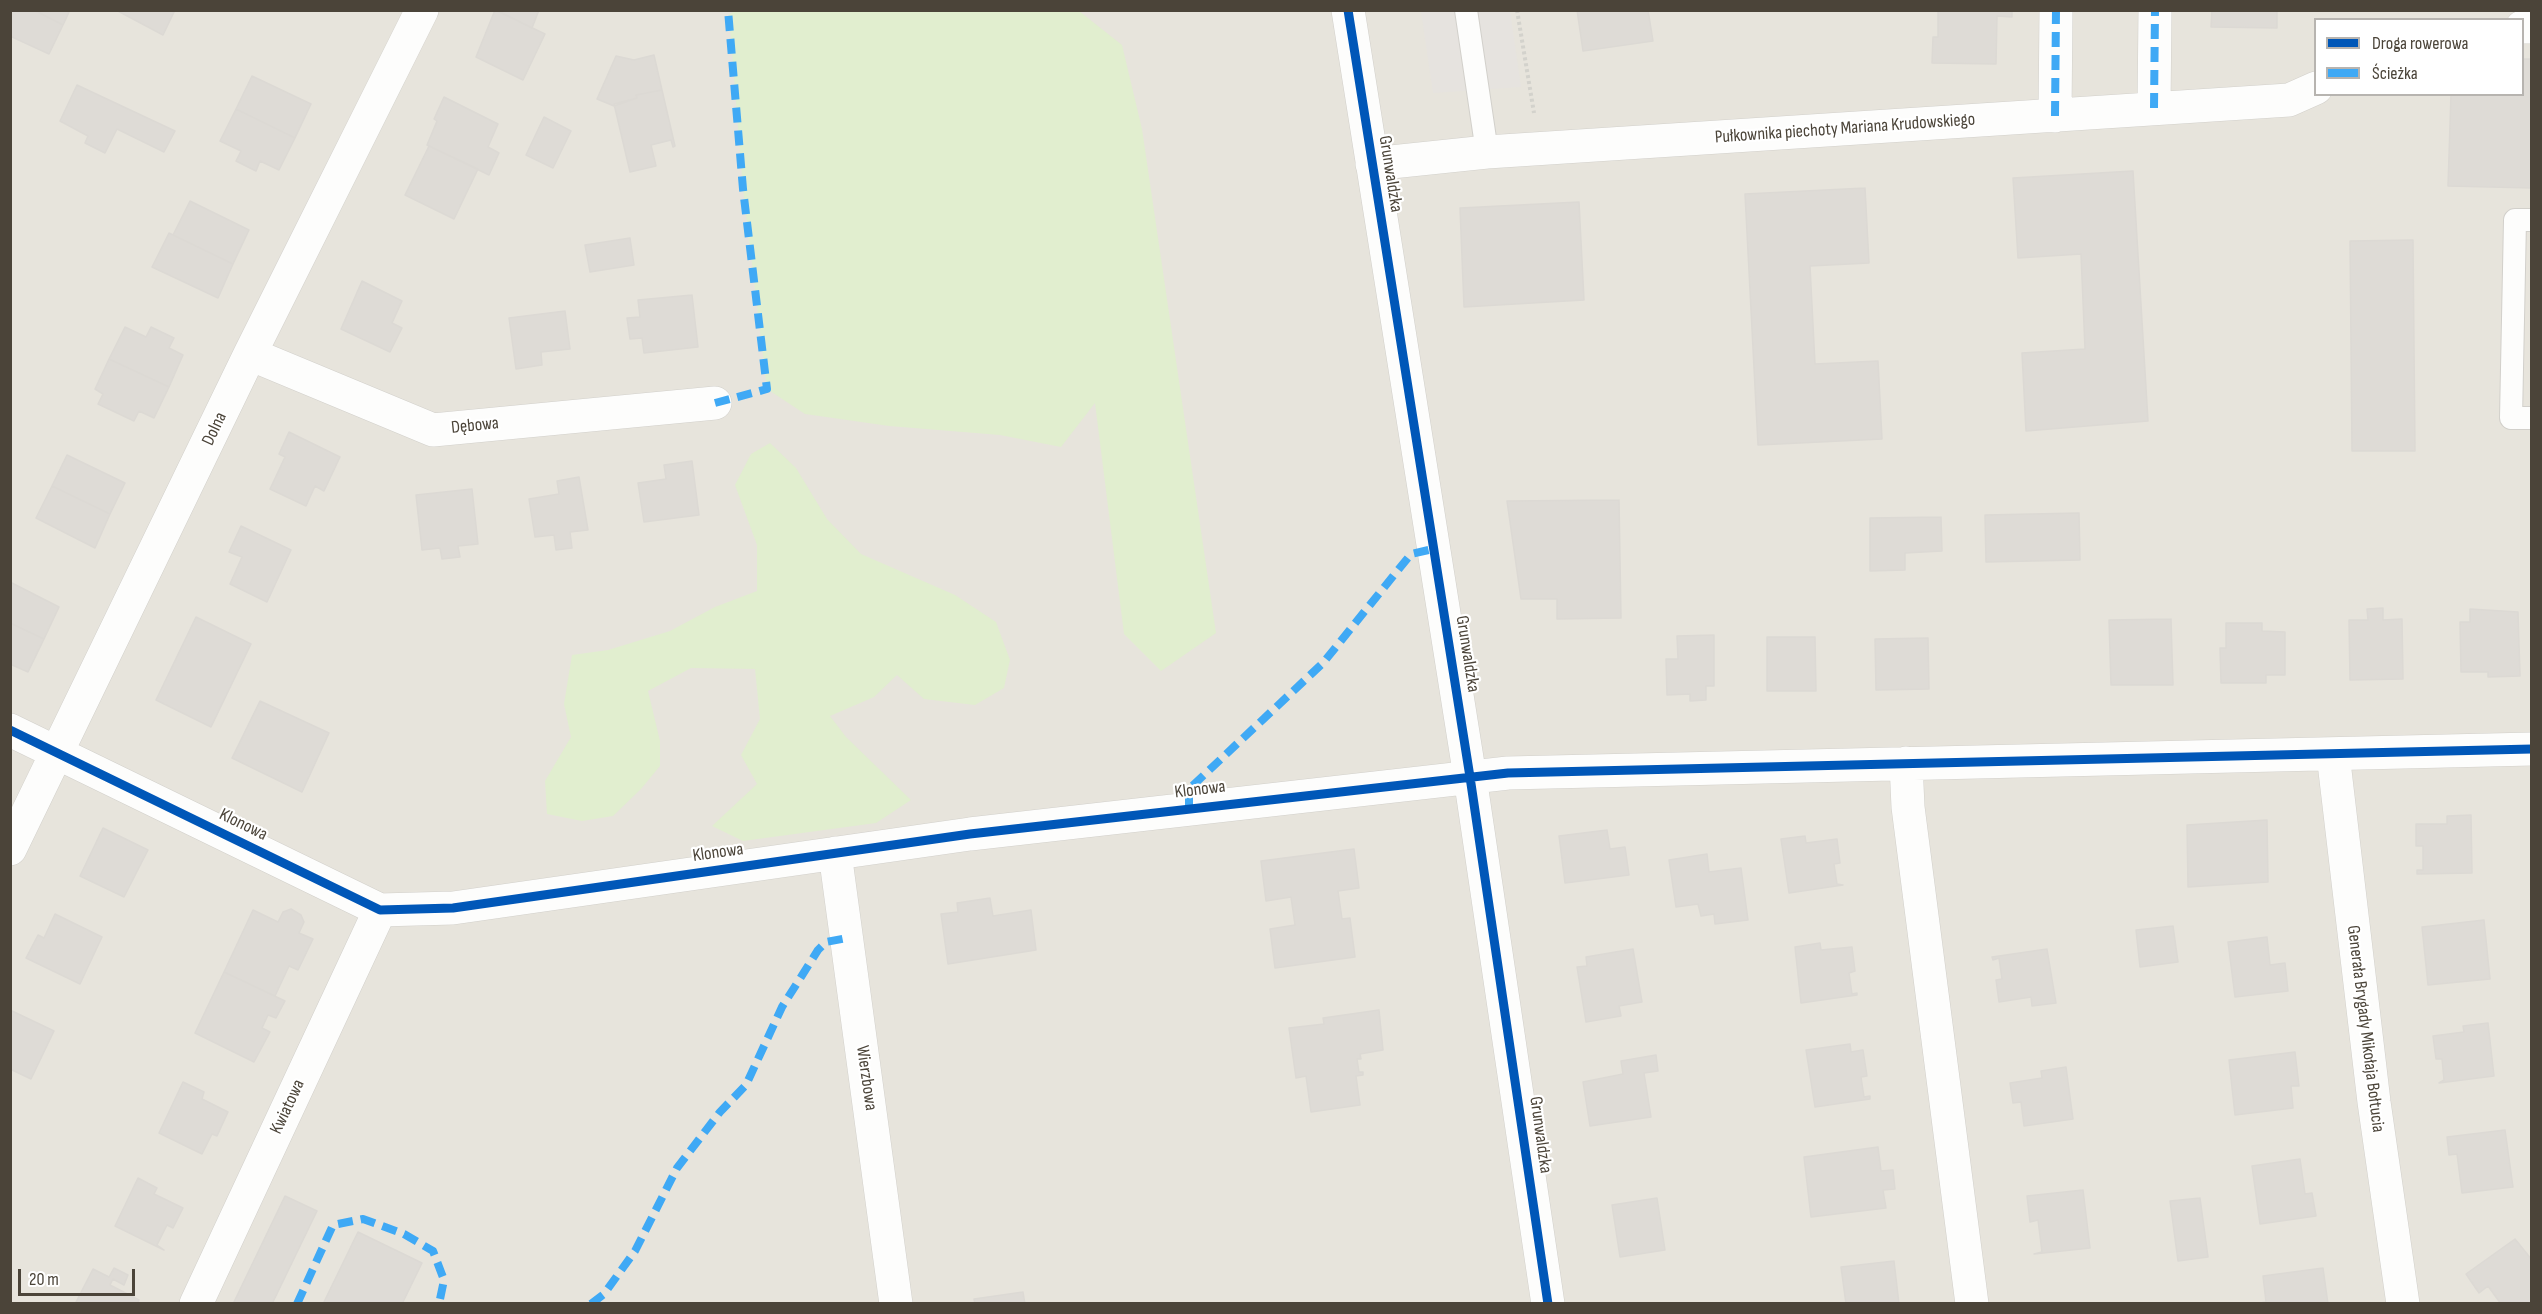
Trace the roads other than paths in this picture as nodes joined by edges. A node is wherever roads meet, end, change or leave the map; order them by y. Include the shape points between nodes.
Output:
1 (422, 10) edge
2 (1348, 10) edge
3 (1466, 10) edge
4 (2056, 10) edge
5 (2155, 10) edge
6 (2314, 89) edge
7 (2154, 108) junction
8 (2055, 116) junction
9 (1487, 152) junction
10 (1372, 164) junction
11 (2532, 220) edge
12 (250, 354) junction
13 (715, 403) dead end
14 (2532, 418) edge
15 (10, 730) edge
16 (2532, 749) edge
17 (58, 753) junction
18 (2333, 754) junction
19 (1906, 764) junction
20 (1470, 777) junction
21 (10, 849) edge
22 (835, 853) junction
23 (380, 910) junction
24 (196, 1304) edge
25 (896, 1304) edge
26 (1548, 1304) edge
27 (1972, 1304) edge
28 (2403, 1304) edge

1 - 12 street, Dolna
2 - 10 street, Grunwaldzka
3 - 9 lane
4 - 8 street
5 - 7 street
6 - 7 street, Pułkownika piechoty Mariana Krudowskiego via 2289,100
7 - 8 street, Pułkownika piechoty Mariana Krudowskiego
8 - 9 street, Pułkownika piechoty Mariana Krudowskiego
9 - 10 street, Pułkownika piechoty Mariana Krudowskiego
10 - 20 street, Grunwaldzka
11 - 14 lane via 2515,220 2511,418
12 - 13 street, Dębowa via 433,430
12 - 17 street, Dolna
15 - 17 street, Klonowa
16 - 18 street, Klonowa
17 - 21 street, Dolna
17 - 23 street, Klonowa
18 - 19 street, Klonowa
18 - 28 street, Generała Brygady Mikołaja Bołtucia via 2374,1102
19 - 20 street, Klonowa via 1548,770
19 - 27 street via 1908,807
20 - 22 street, Klonowa via 993,831
20 - 26 street, Grunwaldzka
22 - 23 street, Klonowa via 453,908
22 - 25 street, Wierzbowa
23 - 24 street, Kwiatowa

